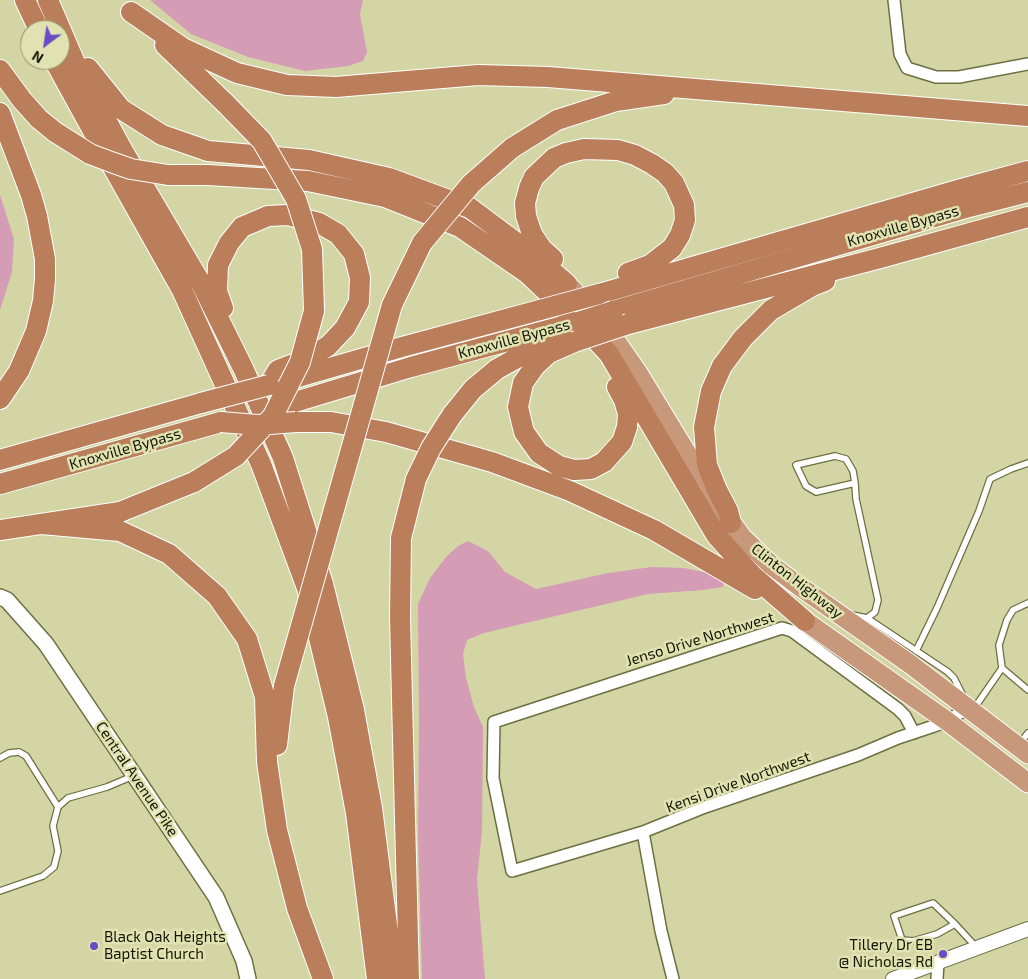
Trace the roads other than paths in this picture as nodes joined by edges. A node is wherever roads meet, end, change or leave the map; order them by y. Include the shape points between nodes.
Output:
1 (25, 0) edge
2 (894, 0) edge
3 (48, 1) edge
4 (126, 6) edge
5 (34, 20) edge
6 (1028, 64) edge
7 (0, 70) edge
8 (59, 70) edge
9 (698, 90) junction
10 (0, 113) edge
11 (1028, 116) edge
12 (1028, 171) edge
13 (1028, 192) edge
14 (1028, 217) edge
15 (880, 258) junction
16 (567, 284) junction
17 (600, 294) junction
18 (568, 331) junction
19 (595, 338) junction
20 (243, 368) junction
21 (269, 385) junction
22 (0, 399) edge
23 (215, 424) junction
24 (0, 460) edge
25 (1028, 463) edge
26 (855, 483) junction
27 (0, 484) edge
28 (731, 523) junction
29 (42, 524) junction
30 (0, 530) edge
31 (0, 597) edge
32 (1028, 603) edge
33 (827, 606) junction
34 (867, 618) junction
35 (805, 621) junction
36 (916, 651) junction
37 (1002, 668) junction
38 (1028, 690) edge
39 (970, 709) junction
40 (946, 721) junction
41 (914, 732) junction
42 (1025, 745) edge
43 (0, 758) edge
44 (135, 775) junction
45 (1028, 783) edge
46 (58, 807) junction
47 (277, 830) junction
48 (643, 832) junction
49 (512, 871) joint
50 (0, 890) edge
51 (955, 924) junction
52 (1028, 929) edge
53 (977, 948) junction
54 (938, 962) junction
55 (248, 979) edge
56 (323, 979) edge
57 (377, 979) edge
58 (394, 979) edge
59 (409, 979) edge
60 (673, 979) edge
61 (892, 979) edge
62 (937, 979) edge

1 - 5 highway
2 - 6 street via 900,54 907,68 936,77 959,77
3 - 16 highway via 84,62 121,109 162,135 208,151 309,160 389,178 470,208
3 - 20 highway via 75,63 202,284
4 - 9 highway via 183,48 237,74 287,85 336,87 478,75
4 - 29 highway, bridge via 262,141 296,199 312,249 314,311 300,362 273,416 236,456 194,482 120,512
7 - 19 highway, bridge via 22,100 54,132 90,154 131,169 168,175 308,181 385,197 460,228 527,273
8 - 57 highway via 182,290 261,464 307,588 338,718 356,813
9 - 11 highway
9 - 47 highway, bridge via 616,101 557,120 512,148 471,184 422,243 392,305 284,686 275,762
10 - 22 highway via 37,216 45,279 36,331 19,371
12 - 17 highway, Knoxville Bypass
13 - 18 highway, Knoxville Bypass, bridge via 969,206 613,311
14 - 15 highway
15 - 18 highway, bridge via 628,324
15 - 28 highway via 812,286 772,310 743,338 722,366 711,391 704,427 707,466
16 - 17 highway via 563,270 532,234 526,216 525,203 534,176 554,158 584,149 618,150 635,155 665,173 674,183 684,204 685,220 672,248 650,265 626,274
16 - 28 highway, Clinton Highway via 604,324 638,373
17 - 21 highway, Knoxville Bypass, bridge
18 - 19 highway via 535,366 523,384 518,407 524,432 539,453 559,466 574,470 591,469 604,462 622,442 627,427 624,400 597,350
18 - 23 highway, Knoxville Bypass, bridge via 420,365
18 - 59 highway, bridge via 497,369 473,389 452,415 416,479 401,538
19 - 35 highway via 624,378 716,535 752,575
20 - 21 highway via 217,291 218,265 229,242 242,227 268,216 288,215 319,223 338,234 354,254 360,278 359,302 346,328 328,346 278,370
20 - 58 highway via 283,458 322,584 352,700 372,808
21 - 24 highway, Knoxville Bypass, bridge
23 - 27 highway, Knoxville Bypass
23 - 35 highway, bridge via 331,422 386,432 492,462 570,491 654,530
25 - 36 lane via 990,479 979,511
26 - 26 lane via 846,459 835,456 796,465 806,486 816,492
26 - 34 lane via 878,600 875,612
28 - 33 highway, Clinton Highway via 772,565
29 - 30 highway
29 - 47 highway via 120,531 169,554 218,596 247,639 265,698 267,762
31 - 44 main road, Central Avenue Pike via 7,600 46,644
32 - 37 lane via 1013,610 1007,620 999,645
33 - 34 lane
33 - 39 highway, Clinton Highway
34 - 36 lane
35 - 40 highway, Clinton Highway
36 - 39 lane via 954,678
37 - 38 lane
37 - 39 lane
39 - 40 street, Kensi Drive Northwest
39 - 42 highway, Clinton Highway
40 - 41 street, Kensi Drive Northwest
40 - 45 highway, Clinton Highway
41 - 48 street, Kensi Drive Northwest
41 - 49 street, Jenso Drive Northwest via 898,709 782,628 494,722 493,778
43 - 46 lane via 19,752 26,756
44 - 46 lane via 68,798
44 - 55 main road, Central Avenue Pike via 216,897 244,961
46 - 50 lane via 53,826 58,851 54,867 43,876
47 - 56 highway via 298,908
48 - 49 street, Kensi Drive Northwest
48 - 60 street
51 - 51 lane via 913,942 902,940 894,916 933,904
51 - 53 lane
52 - 53 street
53 - 54 street
54 - 61 street
54 - 62 street

